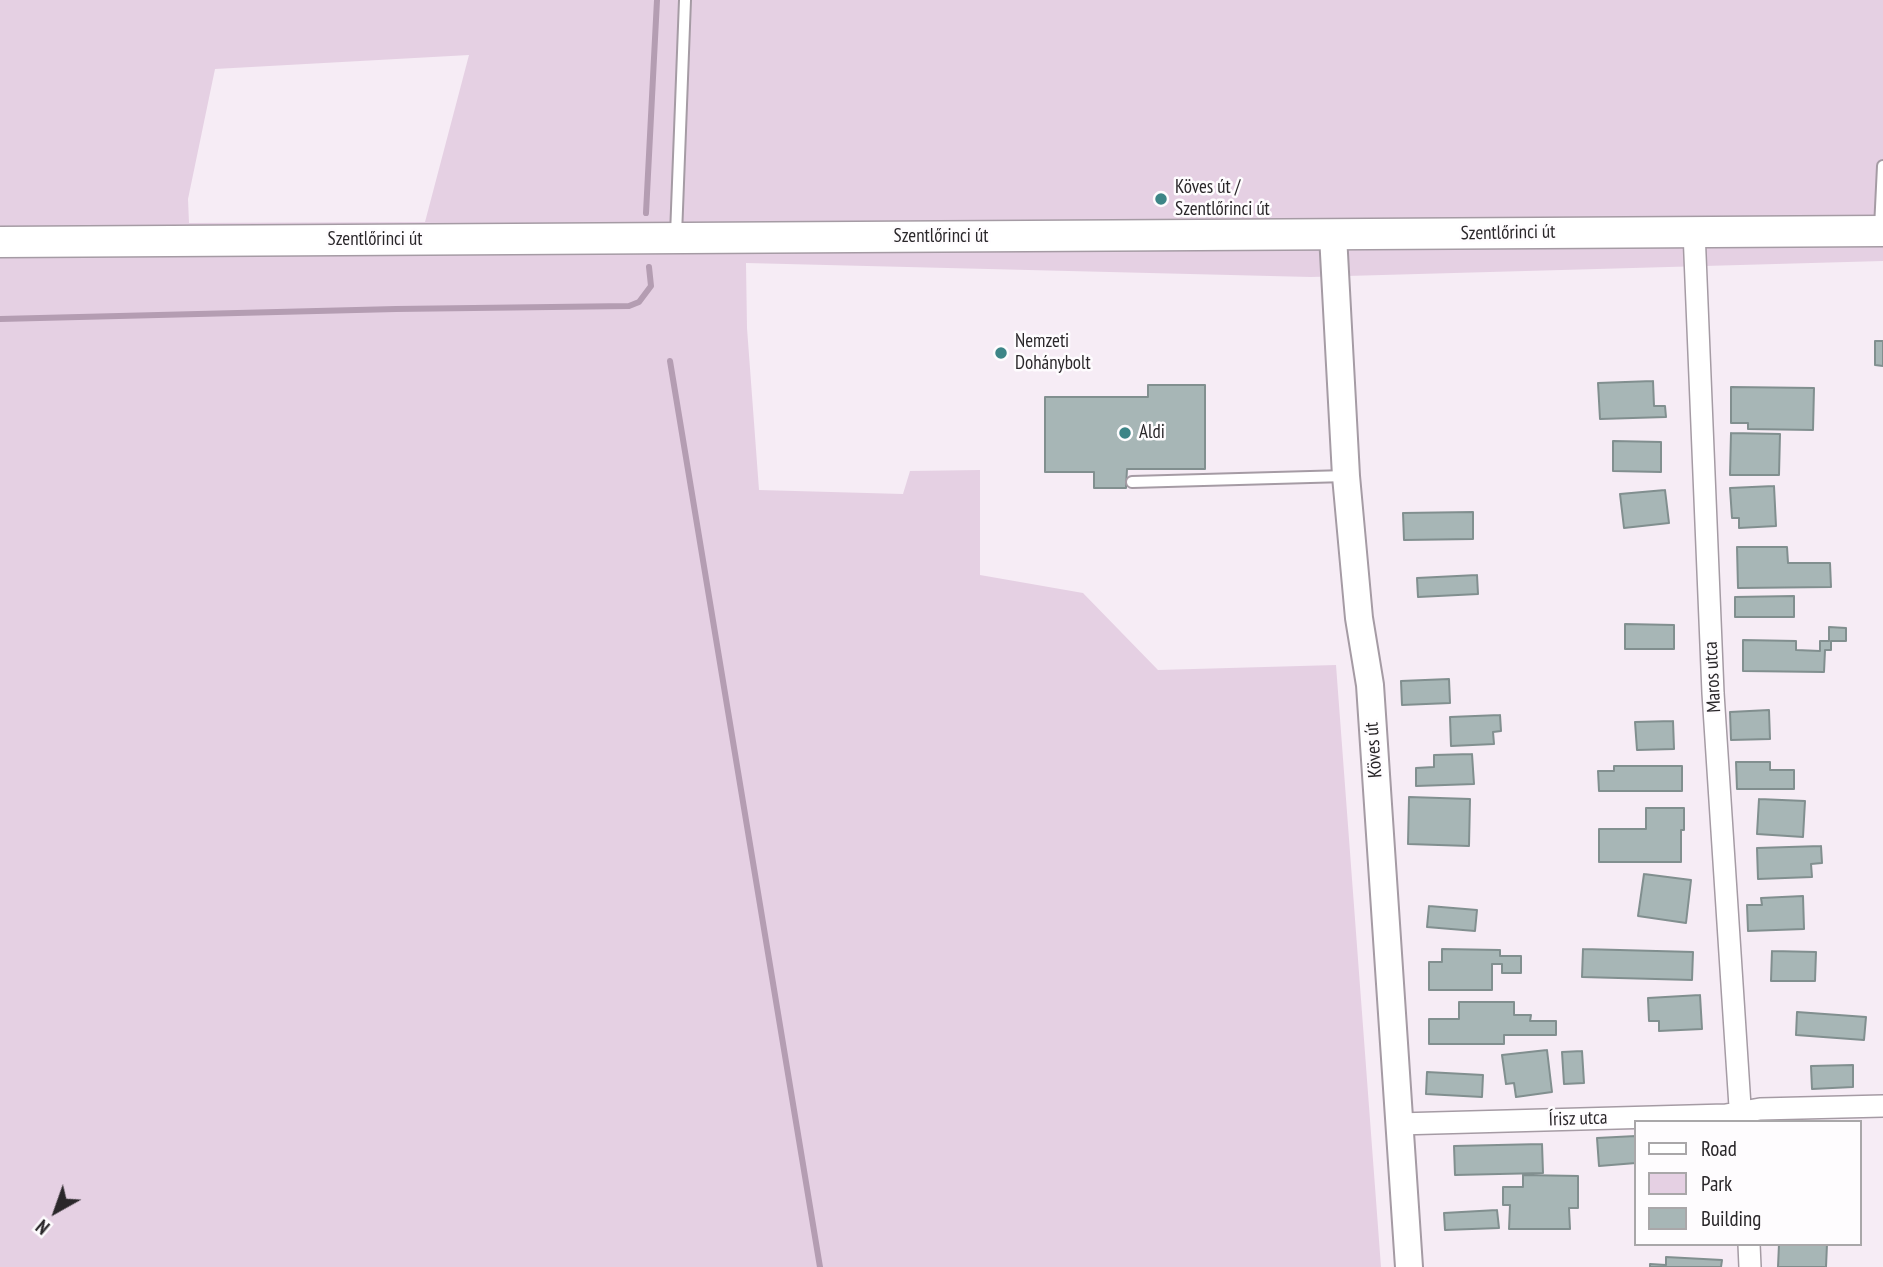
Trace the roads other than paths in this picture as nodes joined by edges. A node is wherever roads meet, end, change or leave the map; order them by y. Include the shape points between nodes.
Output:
1 (685, 0) edge
2 (1883, 166) edge
3 (1694, 231) junction
4 (1881, 231) edge
5 (1333, 235) junction
6 (676, 238) junction
7 (0, 242) edge
8 (1346, 476) junction
9 (1132, 482) dead end
10 (1883, 1106) edge
11 (1741, 1117) edge
12 (1398, 1124) junction
13 (1749, 1246) edge
14 (1409, 1267) edge
15 (1750, 1267) edge

1 - 6 lane
2 - 4 lane
3 - 4 main road, Szentlőrinci út
3 - 5 main road, Szentlőrinci út
3 - 11 street, Maros utca via 1713,693
5 - 6 main road, Szentlőrinci út
5 - 8 street, Köves út
6 - 7 main road, Szentlőrinci út
8 - 9 lane
8 - 12 street, Köves út via 1370,685
10 - 11 street, Írisz utca via 1760,1109
11 - 12 street, Írisz utca
12 - 14 street, Köves út
13 - 15 street

